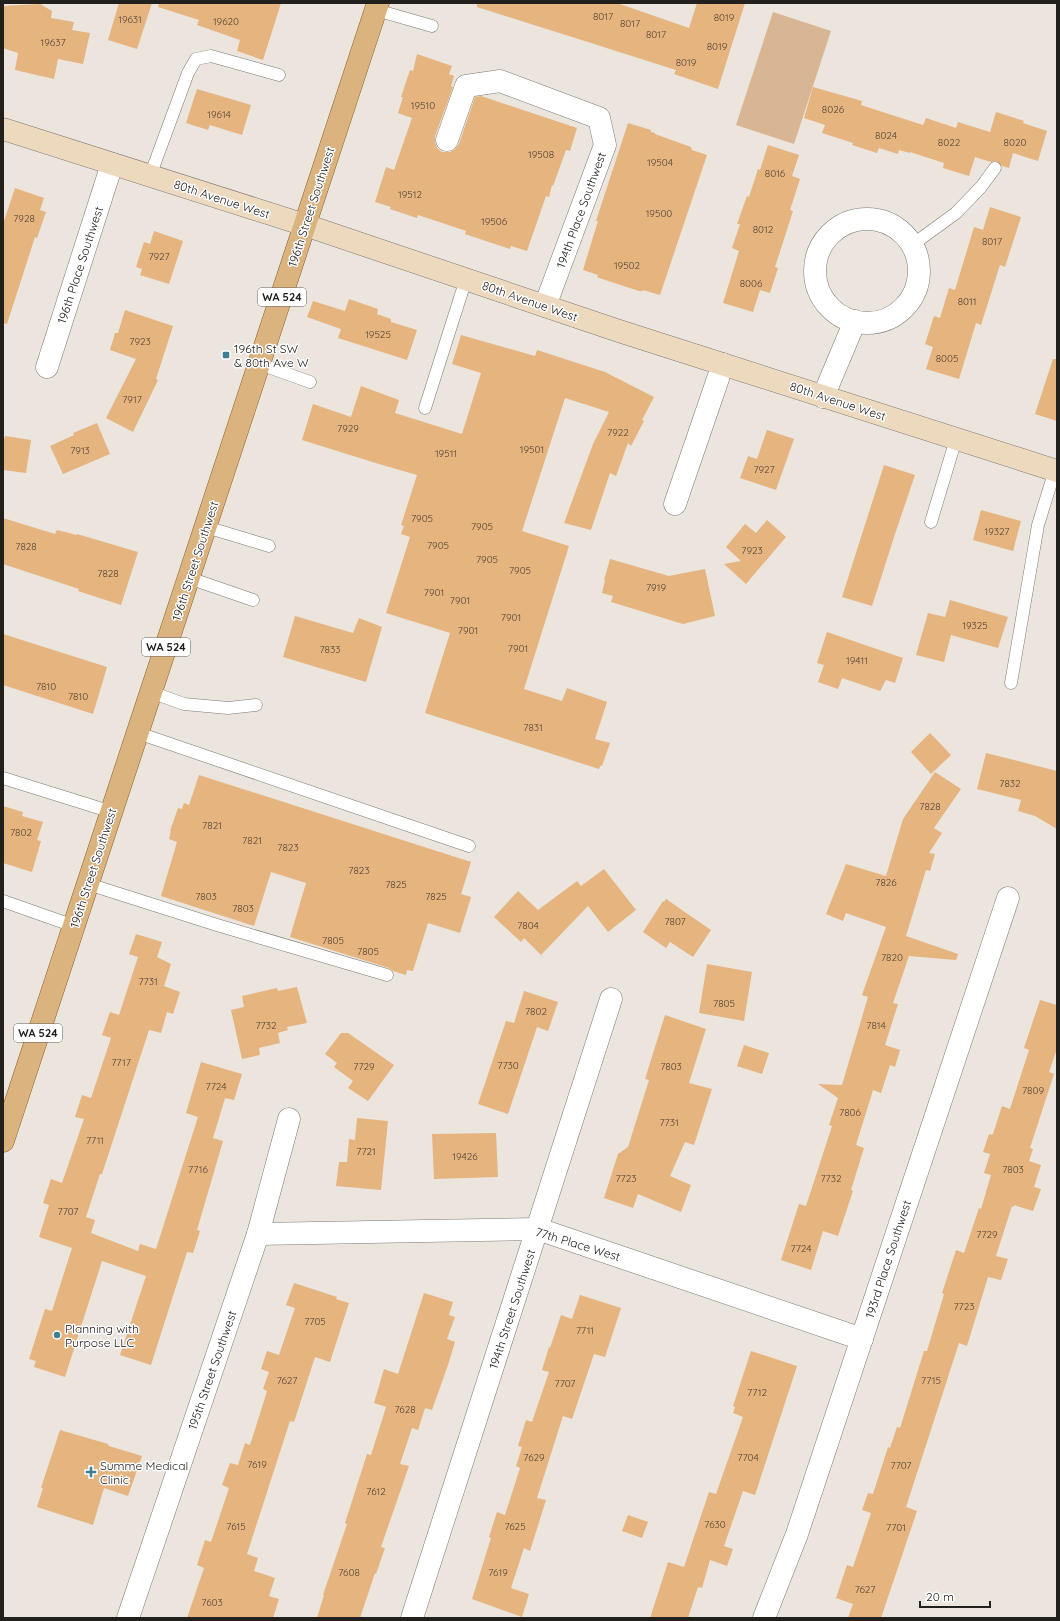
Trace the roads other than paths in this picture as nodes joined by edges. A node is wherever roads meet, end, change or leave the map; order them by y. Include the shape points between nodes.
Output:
1 (377, 6) edge
2 (432, 26) dead end
3 (279, 75) dead end
4 (3, 129) edge
5 (448, 140) dead end
6 (112, 164) junction
7 (995, 168) dead end
8 (150, 176) junction
9 (305, 225) junction
10 (912, 245) junction
11 (466, 279) junction
12 (545, 306) junction
13 (855, 321) junction
14 (260, 364) junction
15 (723, 364) junction
16 (47, 367) dead end
17 (310, 382) dead end
18 (823, 397) junction
19 (425, 408) dead end
20 (956, 439) junction
21 (1056, 471) edge
22 (675, 504) dead end
23 (931, 522) dead end
24 (206, 527) junction
25 (269, 546) dead end
26 (189, 578) junction
27 (254, 600) dead end
28 (1011, 683) dead end
29 (151, 692) junction
30 (256, 705) dead end
31 (138, 733) junction
32 (3, 778) edge
33 (112, 812) junction
34 (469, 846) dead end
35 (88, 884) junction
36 (1008, 898) dead end
37 (3, 901) edge
38 (74, 926) junction
39 (387, 975) dead end
40 (611, 999) dead end
41 (10, 1099) edge
42 (290, 1119) dead end
43 (3, 1141) edge
44 (538, 1229) junction
45 (258, 1234) junction
46 (862, 1339) junction
47 (128, 1618) edge
48 (412, 1618) edge
49 (764, 1618) edge

1 - 2 lane
1 - 9 main road, 196th Street Southwest / WA 524
3 - 8 lane via 211,56 196,59 188,73
4 - 6 street, 80th Avenue West
5 - 12 street, 194th Place Southwest via 466,86 500,81 599,118 605,145
6 - 8 street, 80th Avenue West
6 - 16 street, 196th Place Southwest
7 - 10 lane via 956,213
8 - 9 street, 80th Avenue West
9 - 11 street, 80th Avenue West
9 - 14 main road, 196th Street Southwest / WA 524
10 - 13 street via 918,261 919,278 913,295 903,308 889,318 872,322
10 - 13 street via 902,231 887,223 870,219 854,220 838,228 826,240 818,255 818,288 827,303 839,315
11 - 12 street, 80th Avenue West
11 - 19 lane
12 - 15 street, 80th Avenue West
13 - 18 street
14 - 17 lane
14 - 24 main road, 196th Street Southwest / WA 524
15 - 18 street, 80th Avenue West
15 - 22 street
18 - 20 street, 80th Avenue West
20 - 21 street, 80th Avenue West
20 - 23 lane
21 - 28 lane via 1038,525
24 - 25 lane
24 - 26 main road, 196th Street Southwest / WA 524
26 - 27 lane
26 - 29 main road, 196th Street Southwest / WA 524
29 - 30 lane via 184,704 228,708
29 - 31 main road, 196th Street Southwest / WA 524
31 - 33 main road, 196th Street Southwest / WA 524
31 - 34 lane
32 - 33 lane
33 - 35 main road, 196th Street Southwest / WA 524
35 - 38 main road, 196th Street Southwest / WA 524
35 - 39 lane
36 - 46 street, 193rd Place Southwest
37 - 38 lane
38 - 41 main road, 196th Street Southwest / WA 524
40 - 44 street, 194th Street Southwest
41 - 43 main road, 196th Street Southwest / WA 524
42 - 45 street, 195th Street Southwest
44 - 45 street, 77th Place West
44 - 46 street, 77th Place West
44 - 48 street, 194th Street Southwest
45 - 47 street, 195th Street Southwest
46 - 49 street, 193rd Place Southwest via 797,1534

